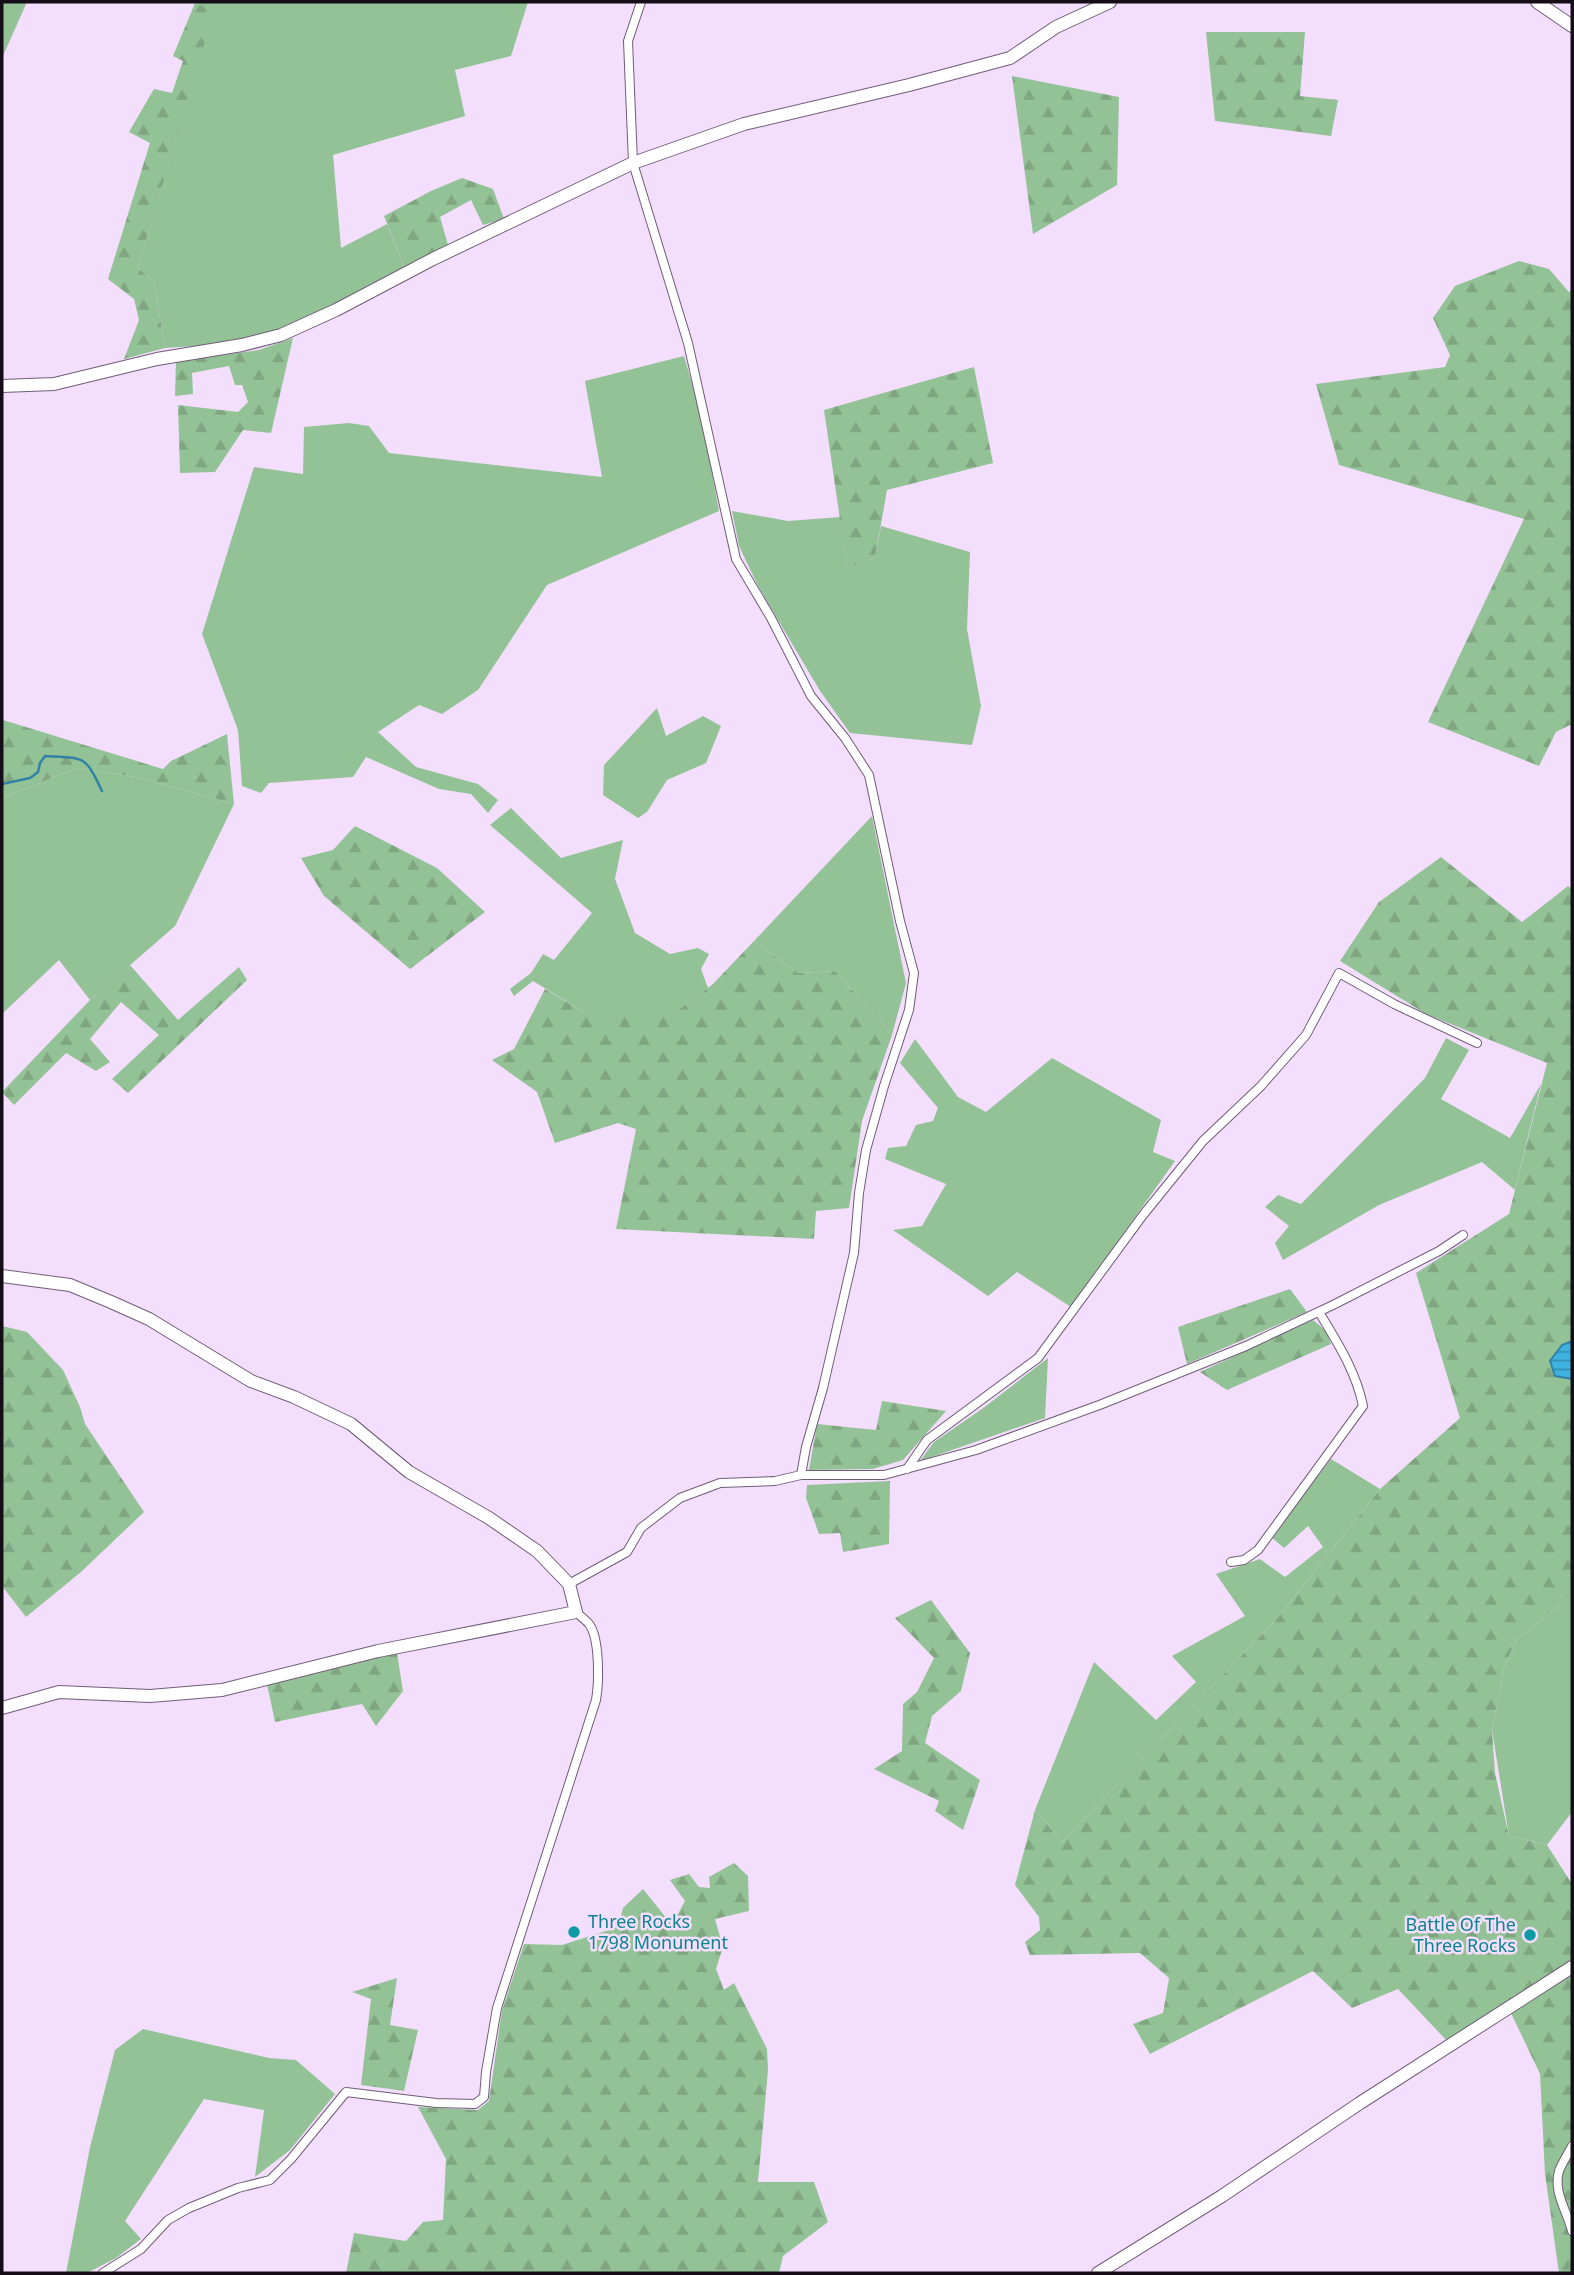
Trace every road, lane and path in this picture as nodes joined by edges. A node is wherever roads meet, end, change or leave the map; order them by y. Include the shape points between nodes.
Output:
1 (641, 2) edge
2 (1110, 2) edge
3 (1537, 2) edge
4 (1572, 26) edge
5 (633, 163) junction
6 (2, 386) edge
7 (1477, 1044) dead end
8 (1464, 1235) dead end
9 (2, 1276) edge
10 (1319, 1312) junction
11 (907, 1469) junction
12 (801, 1475) junction
13 (1231, 1562) dead end
14 (569, 1584) junction
15 (576, 1612) junction
16 (2, 1708) edge
17 (1572, 1969) edge
18 (1572, 2146) edge
19 (1572, 2231) edge
20 (103, 2273) edge
21 (1098, 2273) edge

1 - 5 street via 628,41
2 - 5 street via 1056,27 1010,58 744,124
3 - 4 street
5 - 6 street via 281,335 54,384
5 - 12 street via 688,343 736,559 811,696 869,775 914,974 909,1010 866,1150 854,1253
7 - 11 street via 1339,973 1306,1035 1261,1086 1203,1140 1038,1358 928,1440
8 - 10 street
9 - 14 street via 70,1285 101,1298 149,1319 251,1381 351,1424 410,1472 537,1551
10 - 11 street via 1102,1404 976,1450
10 - 13 street via 1359,1386 1363,1406 1258,1549 1244,1560
11 - 12 street via 884,1475
12 - 14 street via 775,1481 720,1482 680,1498 641,1528 627,1552
14 - 15 street
15 - 16 street via 378,1651 222,1690 150,1696 59,1692
15 - 20 street via 593,1632 599,1680 596,1700 497,2008 484,2097 475,2104 436,2103 346,2092 270,2180 189,2207 168,2220 141,2249
17 - 21 street
18 - 19 street via 1558,2181

